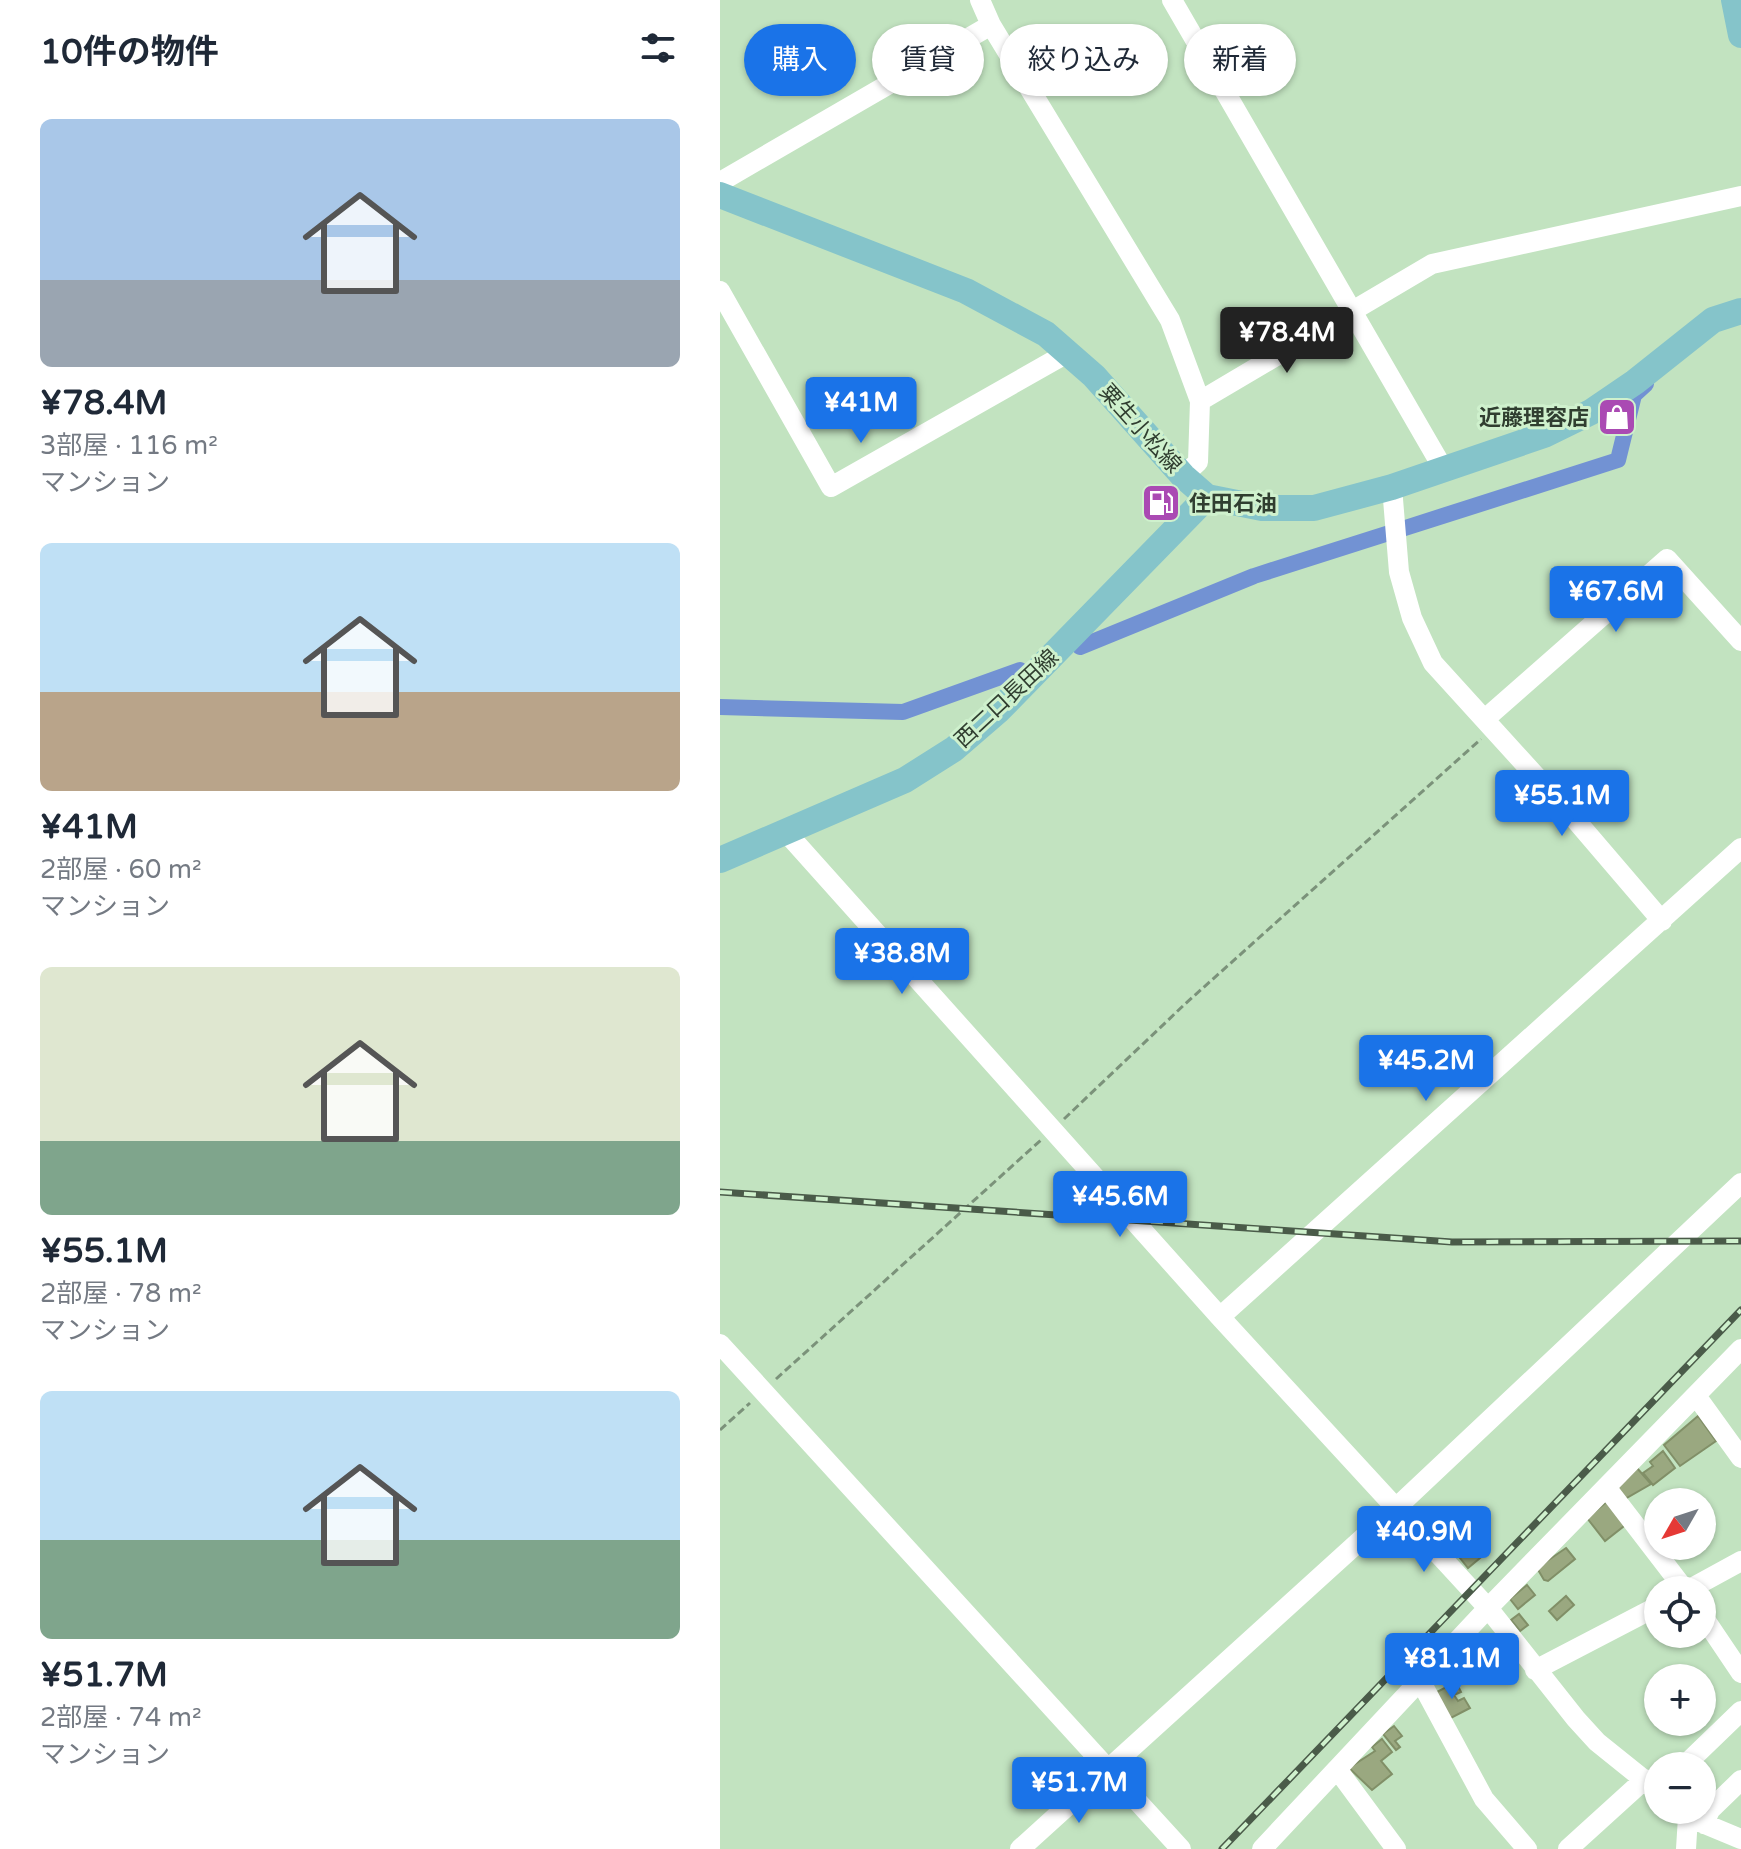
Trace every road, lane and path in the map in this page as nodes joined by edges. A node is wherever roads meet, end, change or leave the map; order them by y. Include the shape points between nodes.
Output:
1 (980, 0) edge
2 (1172, 0) edge
3 (1734, 0) edge
4 (991, 25) junction
5 (1741, 35) edge
6 (720, 182) edge
7 (720, 195) edge
8 (1741, 196) edge
9 (720, 291) edge
10 (1741, 311) edge
11 (1352, 312) junction
12 (1069, 352) junction
13 (1200, 401) junction
14 (1444, 470) junction
15 (1183, 476) junction
16 (1392, 487) junction
17 (1207, 497) junction
18 (1741, 641) edge
19 (1489, 723) junction
20 (785, 831) junction
21 (1741, 848) edge
22 (720, 860) edge
23 (1662, 921) junction
24 (1051, 1131) junction
25 (1741, 1183) edge
26 (1220, 1317) junction
27 (720, 1344) edge
28 (1741, 1349) edge
29 (762, 1392) junction
30 (1697, 1397) junction
31 (720, 1430) edge
32 (1741, 1458) edge
33 (1606, 1487) junction
34 (1396, 1508) junction
35 (1741, 1561) edge
36 (1675, 1576) edge
37 (1713, 1576) edge
38 (1488, 1608) junction
39 (1644, 1613) edge
40 (1716, 1636) edge
41 (1535, 1670) junction
42 (1741, 1673) edge
43 (1421, 1682) junction
44 (1741, 1711) edge
45 (1699, 1752) edge
46 (1108, 1769) junction
47 (1337, 1769) junction
48 (1644, 1779) edge
49 (1741, 1780) edge
50 (1644, 1796) edge
51 (1716, 1804) edge
52 (1690, 1824) edge
53 (1707, 1824) edge
54 (1741, 1839) edge
55 (1020, 1849) edge
56 (1181, 1849) edge
57 (1262, 1849) edge
58 (1396, 1849) edge
59 (1527, 1849) edge
60 (1568, 1849) edge
61 (1686, 1849) edge

1 - 4 street
2 - 11 street
3 - 5 main road
4 - 6 street
4 - 13 street via 1155,292
7 - 12 main road, 粟生小松線 via 966,291
8 - 11 street via 1432,264
9 - 12 street via 831,487
10 - 14 main road via 1713,320 1591,412 1544,435
11 - 13 street
11 - 14 street
12 - 15 main road, 粟生小松線
13 - 15 street via 1198,462
14 - 16 main road
15 - 17 main road, 粟生小松線
16 - 17 main road via 1289,510
16 - 19 street via 1399,572 1412,618 1433,663
17 - 20 main road, 西二口長田線 via 998,711 954,749 905,780
18 - 19 street via 1667,559
19 - 23 street
19 - 24 path
20 - 22 main road, 西二口長田線
20 - 24 street
21 - 23 street
23 - 26 street
24 - 26 street
24 - 29 path
25 - 34 street
26 - 34 street
27 - 29 street
28 - 30 street
29 - 31 path
29 - 46 street
30 - 32 street
30 - 33 street
33 - 36 street
33 - 38 street
34 - 38 street
34 - 46 street
35 - 37 street
38 - 41 street
38 - 43 street
39 - 41 street
40 - 42 street
41 - 48 street via 1597,1742
43 - 47 street
43 - 59 street via 1484,1799
44 - 45 street
46 - 55 street
46 - 56 street
47 - 57 street
47 - 58 street
49 - 51 street
50 - 60 street
52 - 61 street
53 - 54 street

